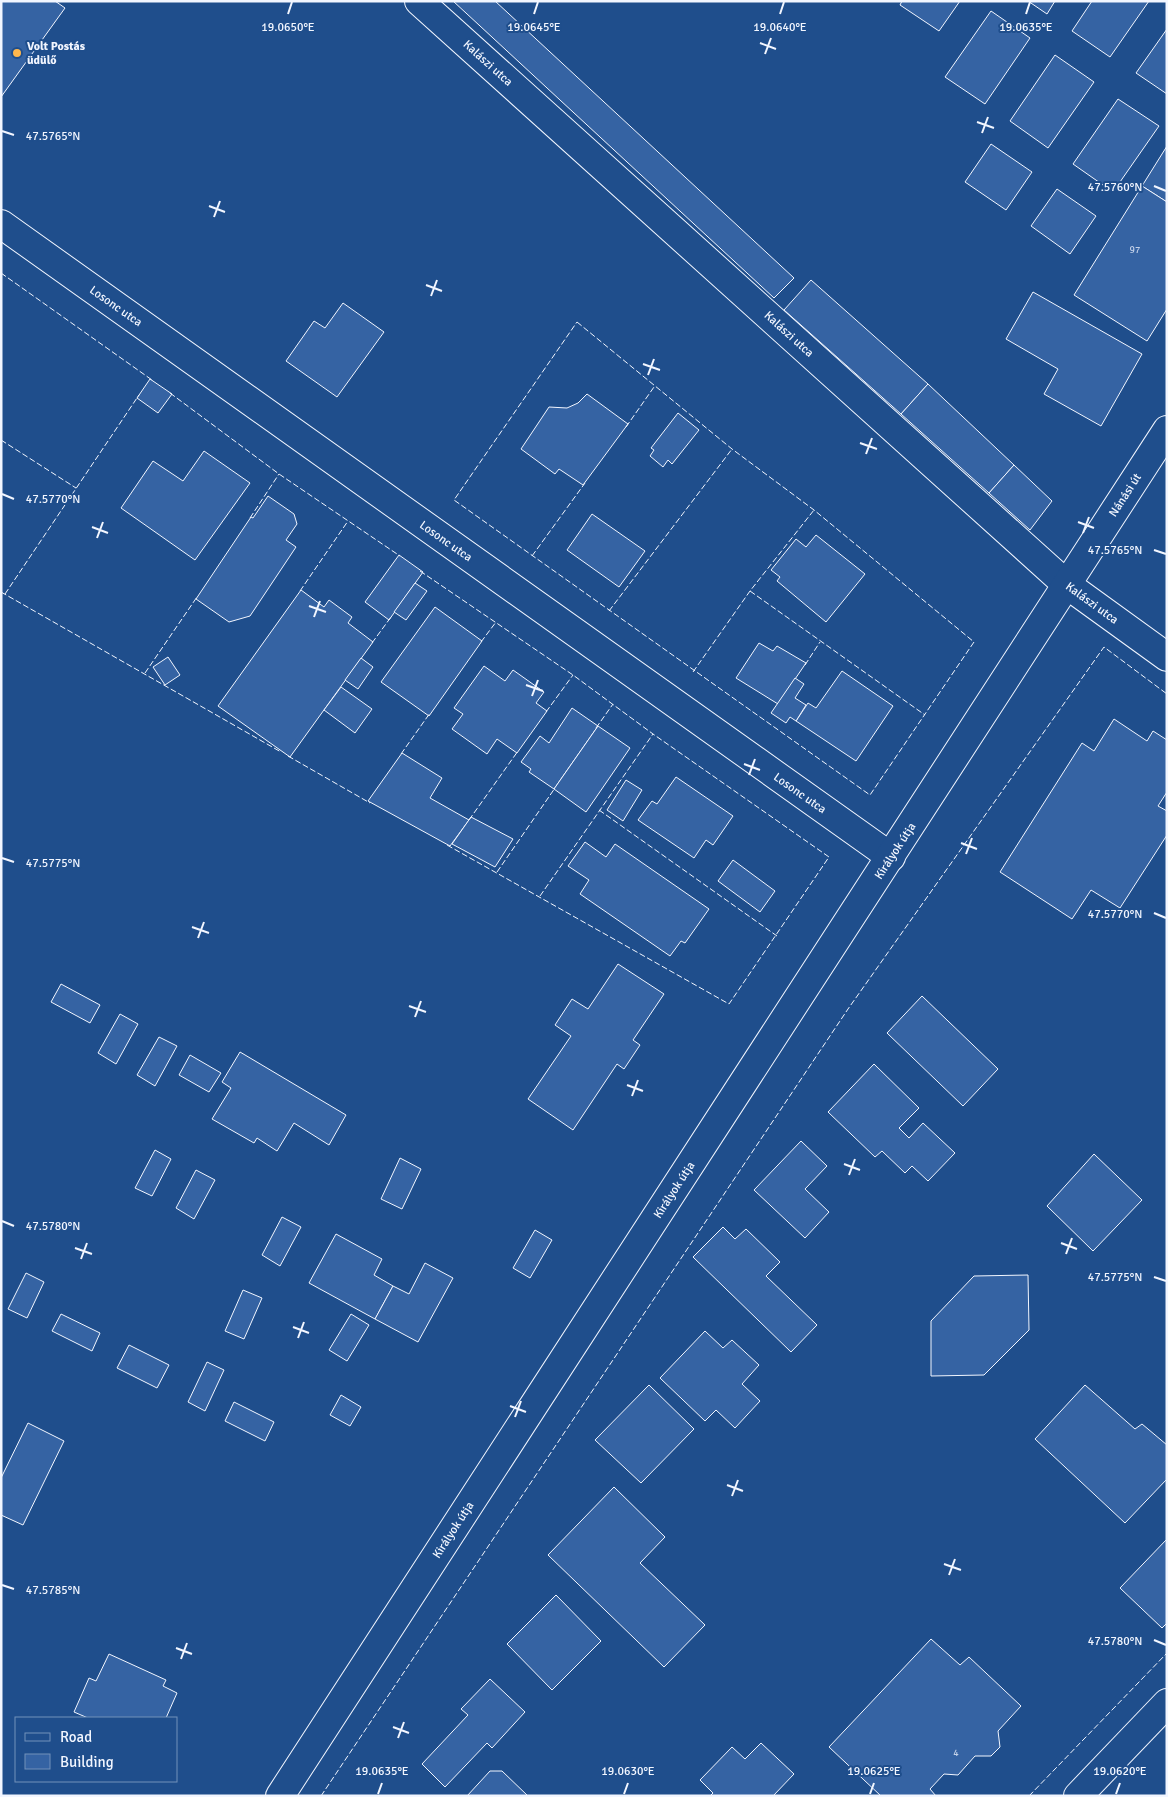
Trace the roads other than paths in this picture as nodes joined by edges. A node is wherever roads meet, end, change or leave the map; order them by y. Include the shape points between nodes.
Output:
1 (419, 1) edge
2 (1, 224) edge
3 (1167, 430) edge
4 (1066, 584) junction
5 (1167, 657) edge
6 (891, 857) junction
7 (1167, 1703) edge
8 (280, 1796) edge
9 (1078, 1796) edge

1 - 4 street, Kalászi utca
2 - 6 street, Losonc utca
3 - 4 street, Nánási út
4 - 5 street, Kalászi utca
4 - 6 street, Királyok útja
6 - 8 street, Királyok útja
7 - 9 street

